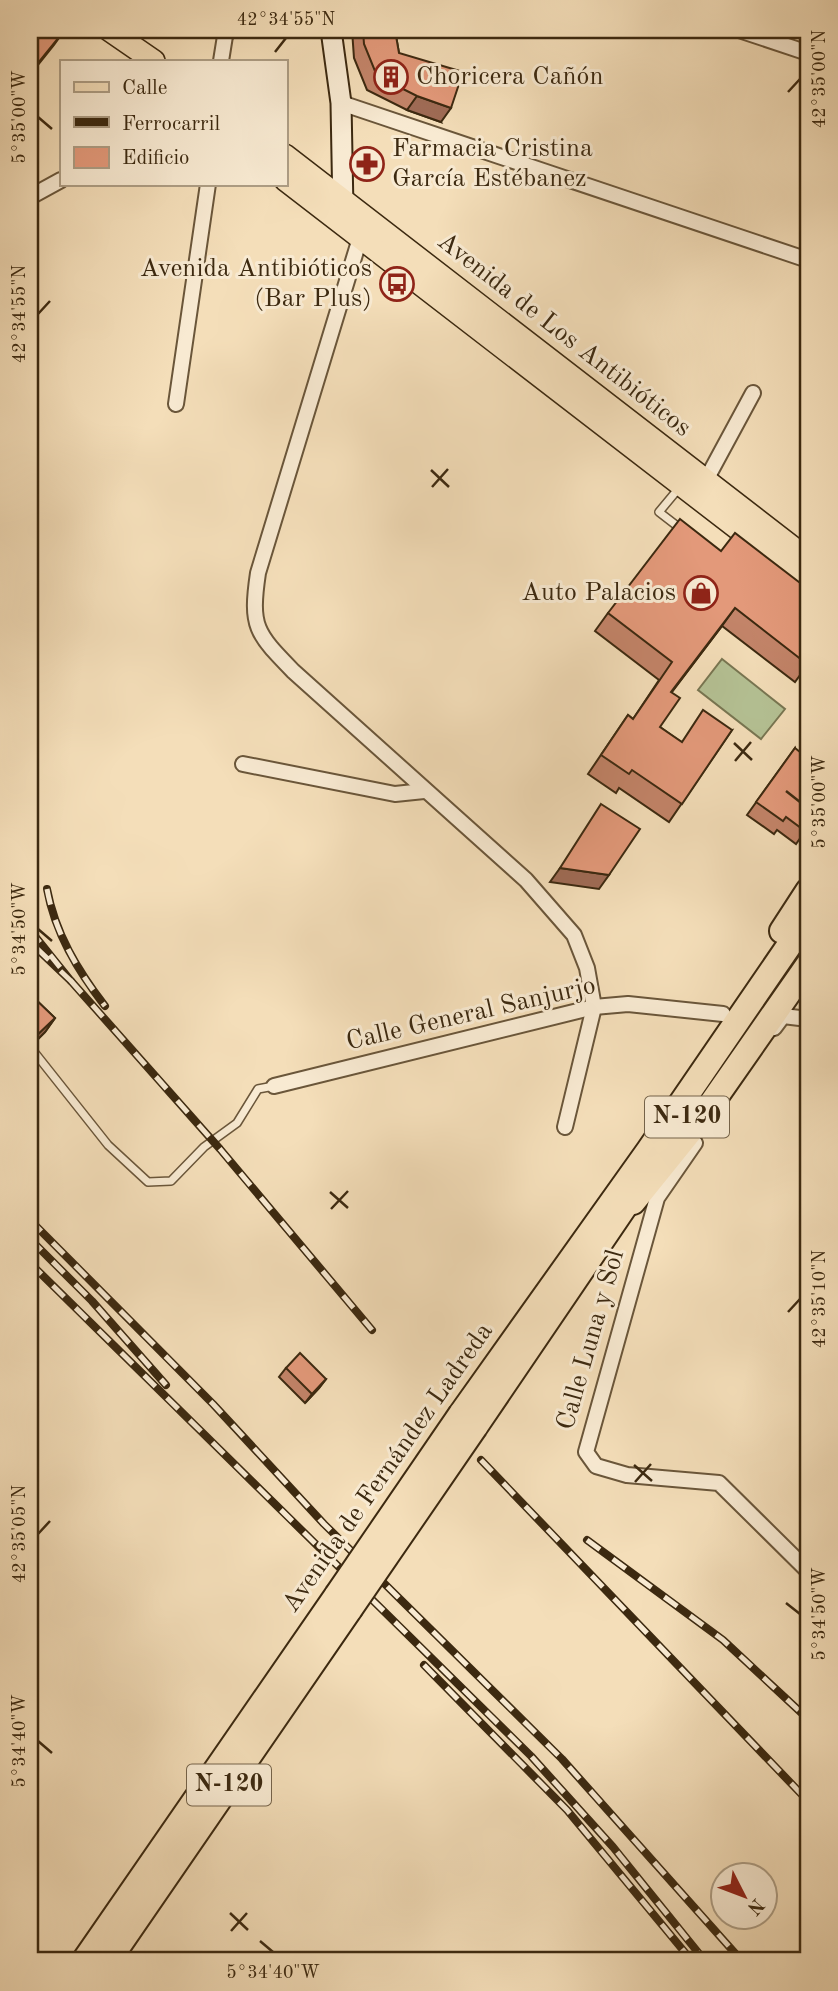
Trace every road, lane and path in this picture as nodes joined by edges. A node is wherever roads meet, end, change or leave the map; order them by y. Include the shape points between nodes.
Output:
1 (230, 30) edge
2 (331, 30) edge
3 (739, 30) edge
4 (116, 35) edge
5 (808, 53) edge
6 (143, 60) edge
7 (153, 60) edge
8 (221, 60) edge
9 (341, 103) junction
10 (287, 157) edge
11 (60, 181) edge
12 (287, 182) edge
13 (208, 186) edge
14 (30, 197) edge
15 (343, 200) junction
16 (352, 232) junction
17 (808, 260) edge
18 (753, 393) dead end
19 (176, 404) dead end
20 (706, 480) junction
21 (681, 485) junction
22 (691, 536) edge
23 (808, 559) edge
24 (808, 583) edge
25 (243, 764) dead end
26 (424, 791) junction
27 (808, 891) edge
28 (808, 918) edge
29 (808, 939) edge
30 (808, 964) edge
31 (800, 994) dead end
32 (594, 1007) junction
33 (742, 1013) junction
34 (783, 1016) junction
35 (808, 1018) edge
36 (30, 1054) edge
37 (274, 1086) joint
38 (565, 1127) dead end
39 (608, 1219) junction
40 (808, 1571) edge
41 (344, 1602) junction
42 (196, 1797) junction
43 (69, 1961) edge
44 (84, 1961) edge
45 (108, 1961) edge

1 - 8 street
2 - 9 street
3 - 5 street
4 - 6 main road
4 - 7 main road
9 - 15 street
9 - 17 street
10 - 15 main road, Avenida de Los Antibióticos
11 - 14 street
12 - 16 main road, Avenida de Los Antibióticos
13 - 19 street
15 - 16 street
15 - 20 main road, Avenida de Los Antibióticos
16 - 21 main road, Avenida de Los Antibióticos
16 - 26 street via 258,573 255,624 276,653
18 - 20 street
20 - 23 main road, Avenida de Los Antibióticos
21 - 22 lane via 659,512
21 - 24 main road, Avenida de Los Antibióticos
25 - 26 street via 395,794
26 - 32 street via 526,880 574,935 587,968
27 - 33 highway
28 - 33 highway, N-120
29 - 33 highway, N-120
30 - 39 highway via 704,1114
31 - 34 lane
32 - 33 street, Calle General Sanjurjo via 628,1004
32 - 37 street, Calle General Sanjurjo
32 - 38 street
33 - 39 highway, Avenida de Fernández Ladreda / N-120
33 - 39 highway via 647,1133
34 - 35 street
34 - 40 street, Calle Luna y Sol via 657,1198 586,1452 596,1466 626,1475 719,1483
36 - 37 lane via 35,1053 108,1144 148,1182 171,1181 204,1147 237,1123 258,1089
39 - 41 highway, Avenida de Fernández Ladreda / N-120, bridge
41 - 42 highway, Avenida de Fernández Ladreda / N-120
41 - 45 highway, Avenida de Fernández Ladreda / N-120
42 - 43 highway via 155,1836
42 - 44 highway, Avenida de Fernández Ladreda / N-120

